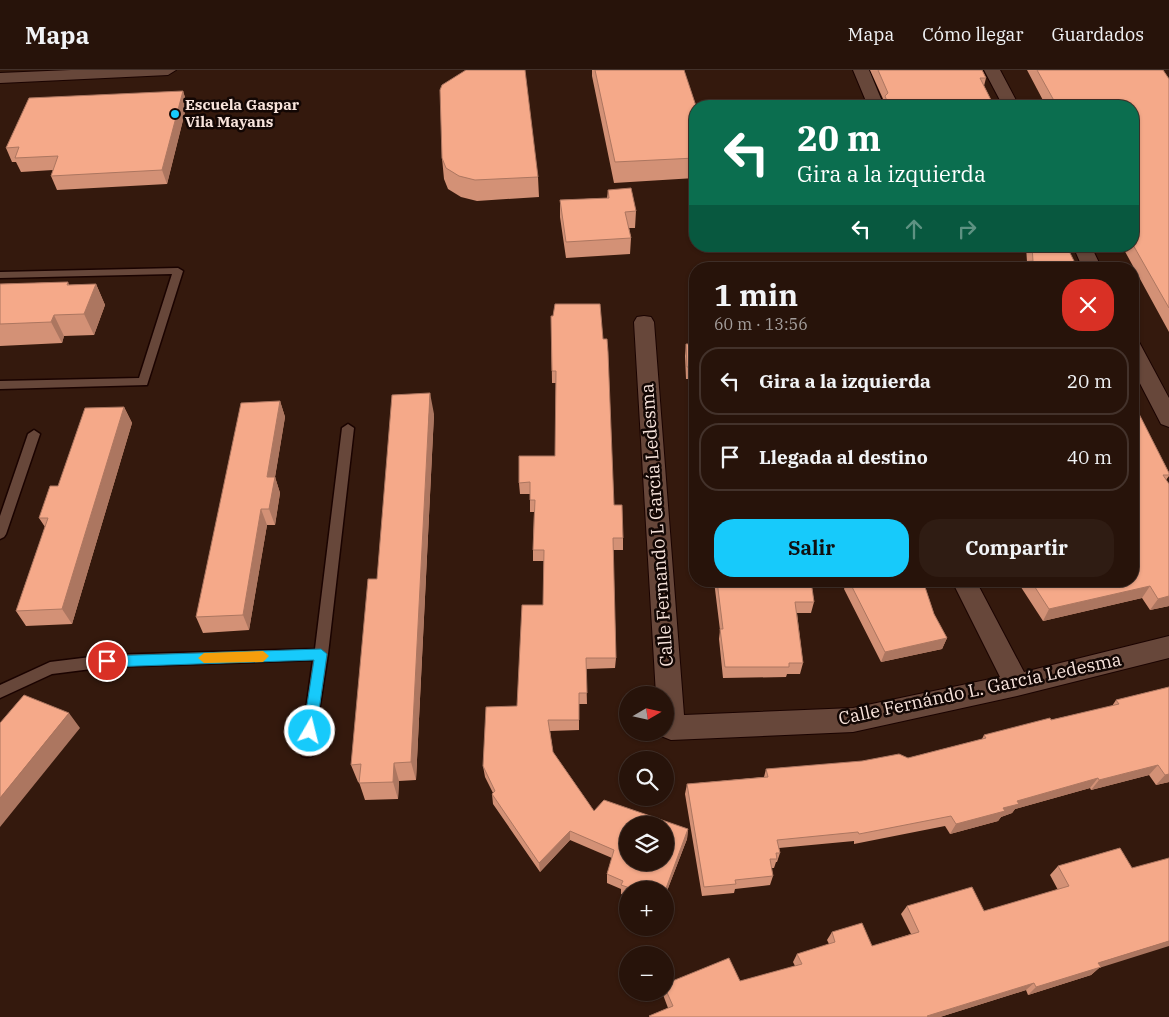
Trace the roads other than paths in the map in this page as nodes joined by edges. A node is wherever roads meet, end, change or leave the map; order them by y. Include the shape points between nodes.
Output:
1 (168, 70) edge
2 (861, 70) edge
3 (992, 70) edge
4 (0, 78) edge
5 (874, 100) edge
6 (1008, 100) edge
7 (0, 275) edge
8 (644, 322) dead end
9 (1139, 361) edge
10 (0, 385) edge
11 (1169, 419) edge
12 (348, 428) dead end
13 (34, 434) dead end
14 (0, 534) edge
15 (967, 587) edge
16 (1169, 647) edge
17 (321, 654) junction
18 (1017, 685) junction
19 (668, 686) edge
20 (0, 692) edge
21 (674, 728) edge
22 (307, 751) dead end

1 - 4 street
2 - 5 street
3 - 6 street
7 - 10 lane via 178,271 143,382
8 - 19 street, Calle Fernando L García Ledesma
9 - 11 street
12 - 17 lane
13 - 14 lane
15 - 18 street
16 - 18 street, Calle Fernándo L. García Ledesma
17 - 20 lane via 107,661 50,668
17 - 22 lane
18 - 21 street, Calle Fernándo L. García Ledesma via 853,720

